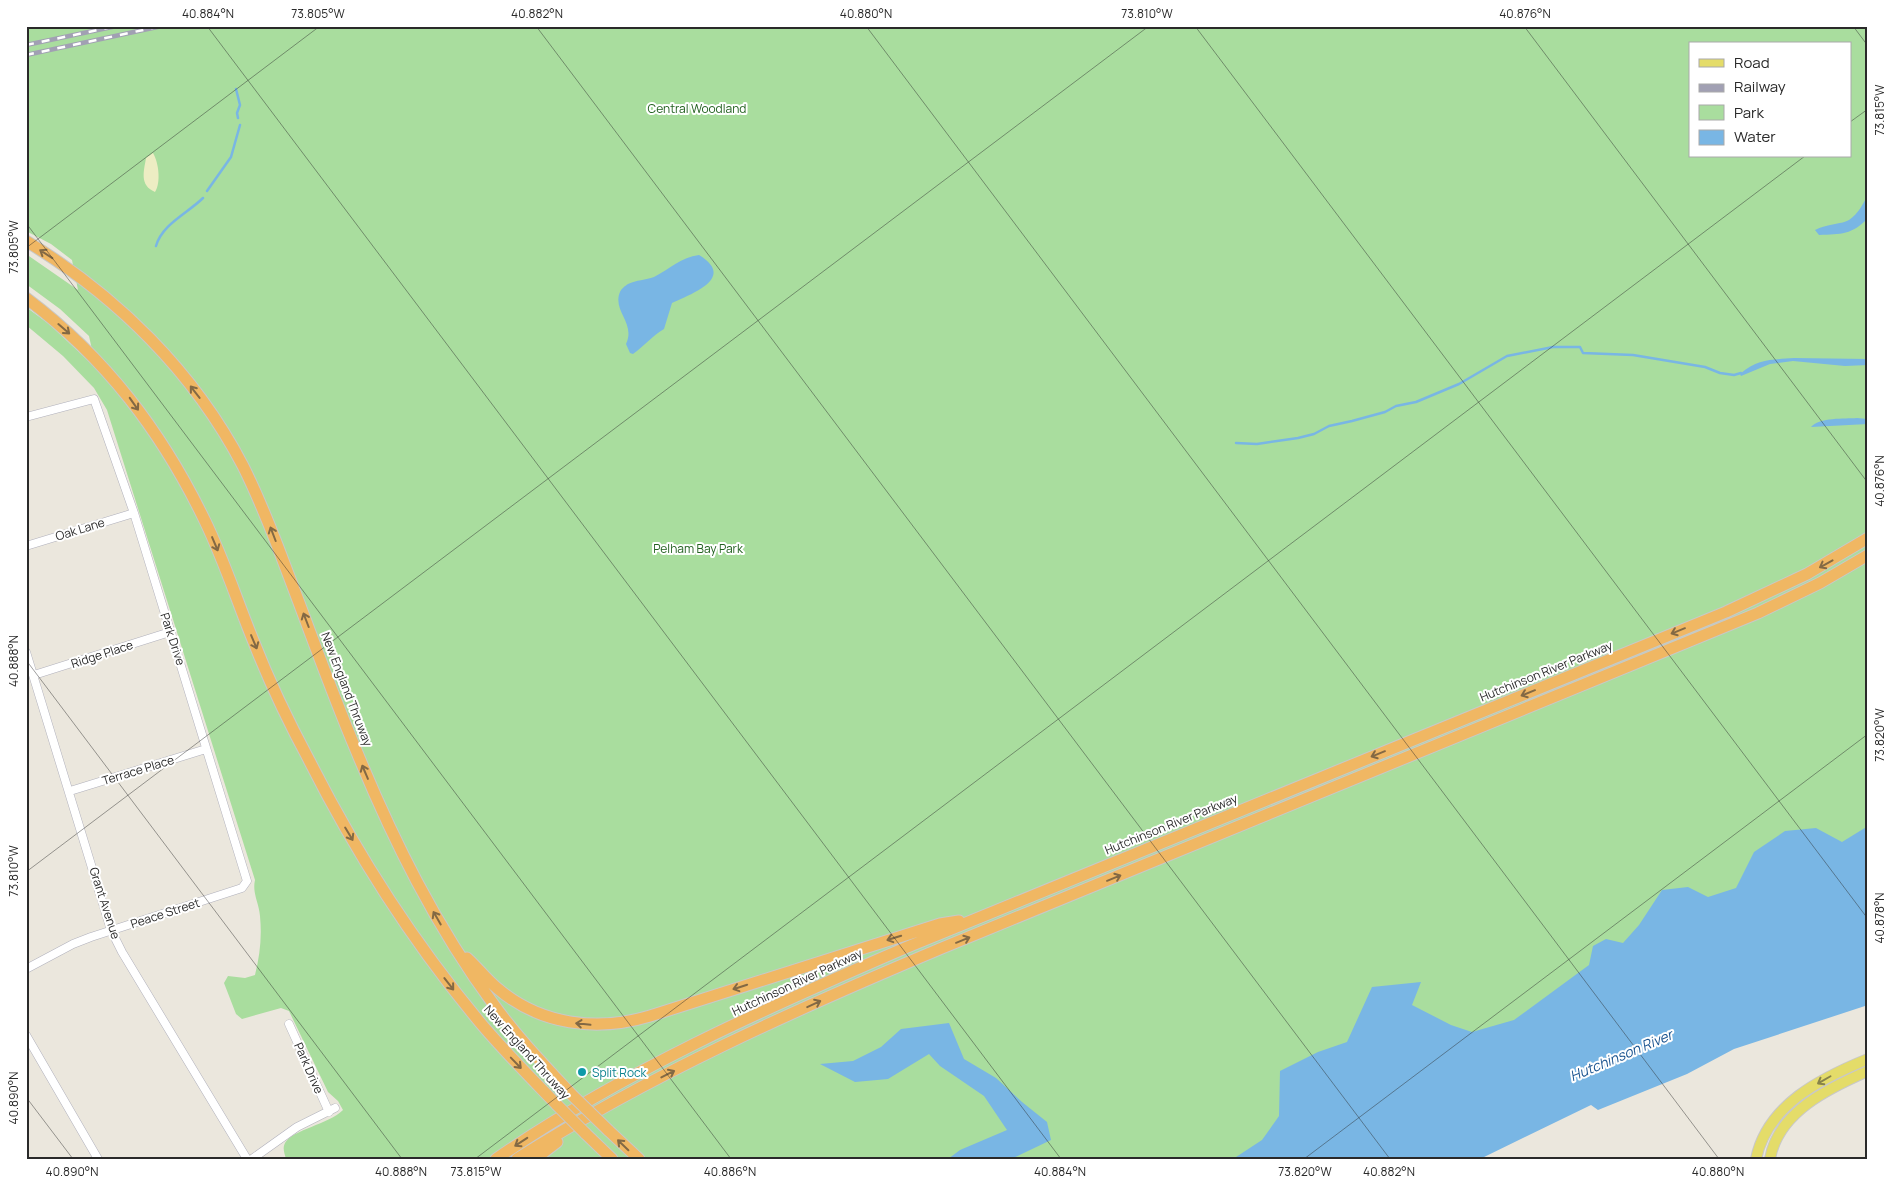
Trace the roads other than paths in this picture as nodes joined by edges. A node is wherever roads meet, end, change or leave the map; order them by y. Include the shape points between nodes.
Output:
1 (26, 242) edge
2 (26, 298) edge
3 (26, 417) edge
4 (134, 513) junction
5 (1868, 538) edge
6 (26, 546) edge
7 (1868, 555) edge
8 (170, 632) junction
9 (26, 652) edge
10 (34, 675) junction
11 (206, 749) junction
12 (70, 791) junction
13 (247, 881) joint
14 (976, 919) junction
15 (112, 930) junction
16 (453, 944) junction
17 (26, 969) edge
18 (289, 1024) dead end
19 (26, 1035) edge
20 (1868, 1059) edge
21 (1868, 1071) edge
22 (588, 1116) junction
23 (611, 1158) edge
24 (98, 1159) edge
25 (247, 1159) edge
26 (252, 1159) edge
27 (496, 1159) edge
28 (517, 1159) edge
29 (535, 1159) edge
30 (639, 1159) edge
31 (1756, 1159) edge
32 (1770, 1159) edge

16 -> 1 highway, New England Thruway via 420,887 380,804 340,712 262,505 227,439 176,368 137,325 94,288
2 -> 23 highway, New England Thruway, bridge via 62,326 104,366 171,457 206,523 289,720 361,855 404,922 452,988 500,1045
3 - 4 street, Park Drive via 94,399
4 - 6 street, Oak Lane
4 - 8 street, Park Drive
5 -> 14 highway, Hutchinson River Parkway via 1756,599
22 -> 7 highway via 713,1051 848,988 1758,613 1800,594
8 - 10 street, Ridge Place
8 - 11 street, Park Drive
9 - 10 street, Grant Avenue
10 - 12 street, Grant Avenue
11 - 12 street, Terrace Place
11 - 13 street, Park Drive
12 - 15 street, Grant Avenue
13 - 15 street, Peace Street via 242,888
14 -> 16 highway via 940,924 645,1018 609,1025 566,1022 522,1006 495,987
14 -> 27 highway, Hutchinson River Parkway via 843,975 710,1037 587,1102
15 - 17 street, Peace Street via 73,944
15 - 25 street, Grant Avenue via 122,952
30 -> 16 highway, New England Thruway, bridge via 572,1095 525,1043 494,1005
18 - 26 street, Park Drive via 332,1110 297,1127
19 - 24 street
20 -> 31 main road via 1824,1080 1777,1114 1763,1135
21 - 32 main road via 1836,1086 1800,1109 1778,1137
22 - 28 highway
22 - 29 highway

